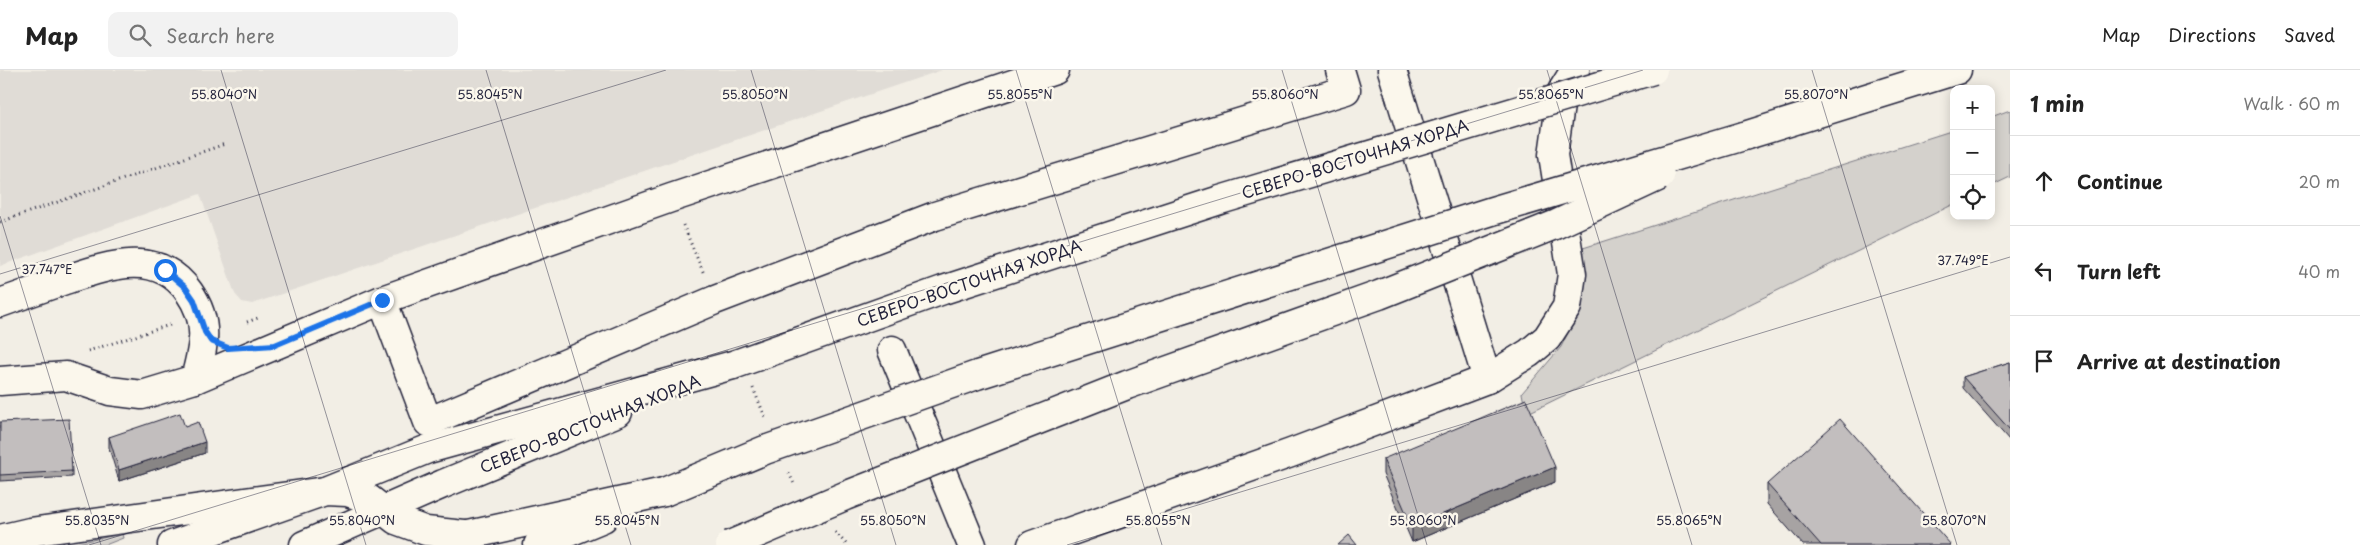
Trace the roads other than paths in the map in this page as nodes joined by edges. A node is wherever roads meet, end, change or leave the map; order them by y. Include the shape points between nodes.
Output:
1 (1055, 70) edge
2 (1340, 70) edge
3 (1392, 70) edge
4 (1575, 70) edge
5 (1653, 70) edge
6 (1957, 70) edge
7 (1744, 136) junction
8 (382, 300) junction
9 (0, 303) edge
10 (203, 324) junction
11 (275, 345) junction
12 (892, 350) dead end
13 (733, 365) junction
14 (195, 378) junction
15 (1486, 379) junction
16 (0, 381) edge
17 (325, 490) junction
18 (664, 492) junction
19 (464, 535) junction
20 (0, 539) edge
21 (172, 545) edge
22 (304, 545) edge
23 (430, 545) edge
24 (538, 545) edge
25 (730, 545) edge
26 (972, 545) edge
27 (1032, 545) edge

1 - 8 street via 671,198
2 - 8 street via 1346,90 936,216 715,300 428,422
3 - 15 street
4 - 15 street via 1562,90 1553,155 1572,274 1567,307 1547,338
5 - 13 street, СЕВЕРО-ВОСТОЧНАЯ ХОРДА, bridge via 1211,203 944,290
6 - 7 street
7 - 18 street, bridge via 1483,214 977,375 765,450
7 - 25 street, bridge via 1557,224 1379,295 1127,385
8 - 11 street
9 - 10 street via 109,265 139,263 165,270 185,287
10 - 11 street via 211,341 228,348
10 - 14 street via 203,351
11 - 14 street
12 - 26 street
13 - 17 street via 428,449
13 - 22 street, СЕВЕРО-ВОСТОЧНАЯ ХОРДА
14 - 16 street via 142,395 110,391 66,376
15 - 27 street
17 - 19 street via 370,499 396,520 426,532
17 - 20 street
17 - 21 street
18 - 19 street
18 - 24 street
19 - 23 street

